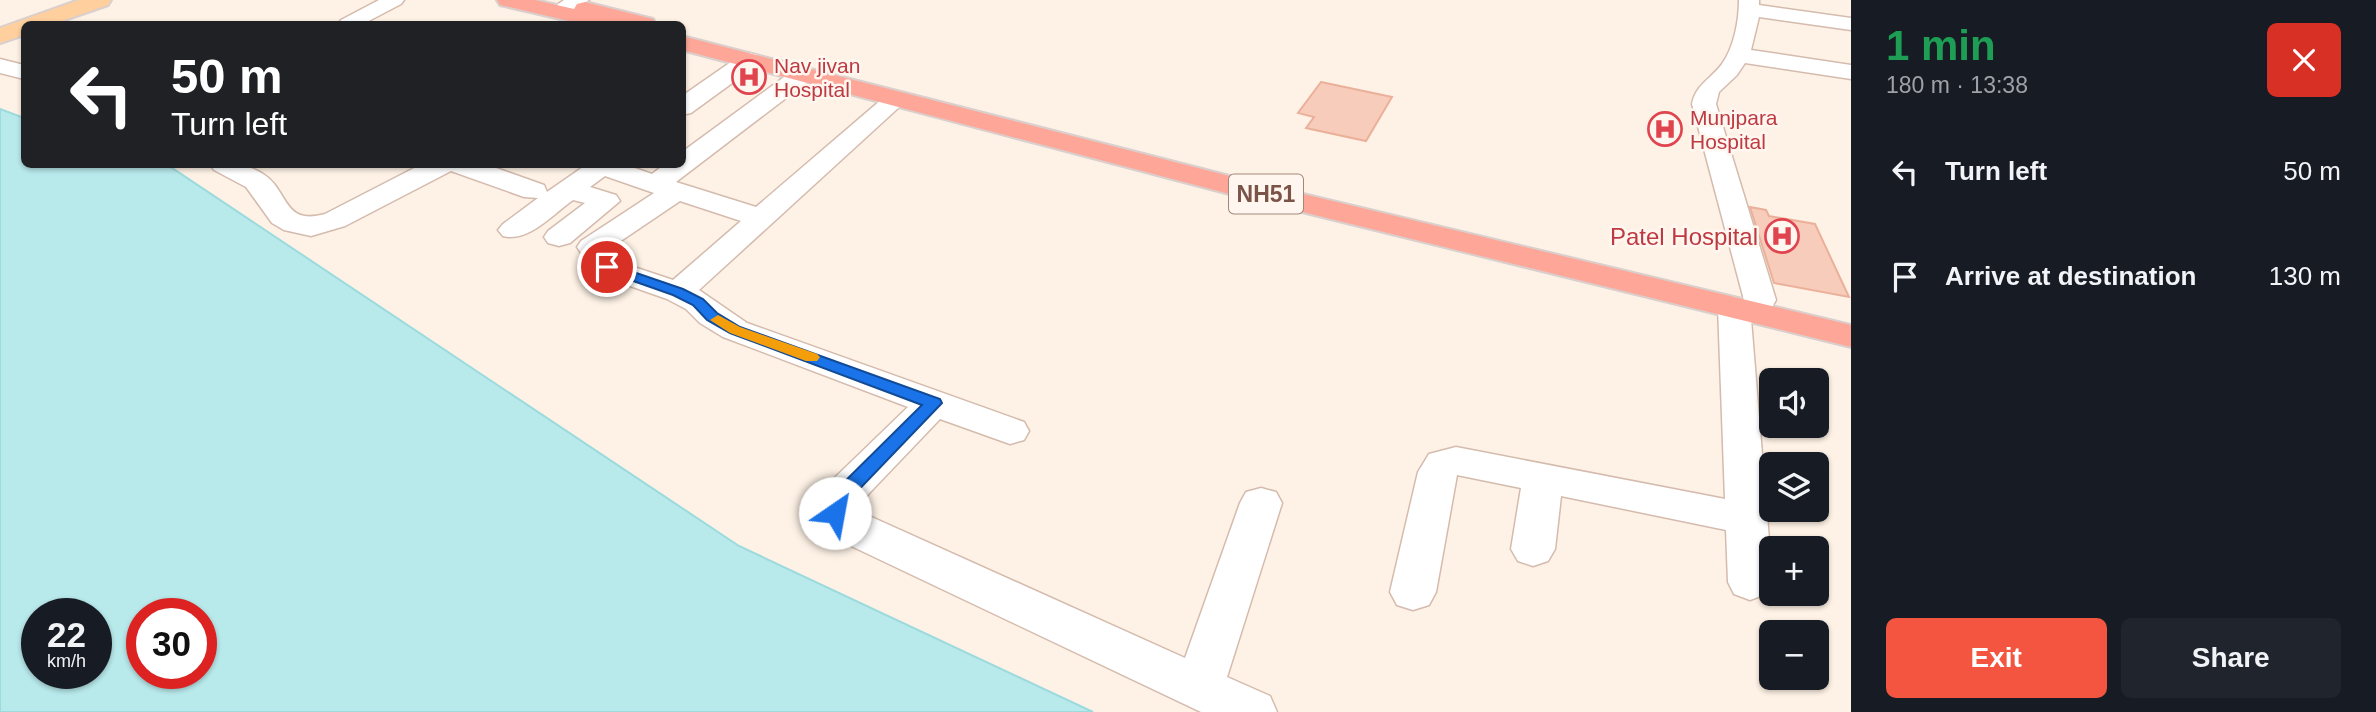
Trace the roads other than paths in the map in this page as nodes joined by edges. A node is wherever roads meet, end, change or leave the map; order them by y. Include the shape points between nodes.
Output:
1 (100, 0) edge
2 (394, 0) edge
3 (508, 0) edge
4 (563, 4) edge
5 (1750, 5) edge
6 (1846, 13) edge
7 (41, 21) edge
8 (354, 21) edge
9 (601, 21) edge
10 (633, 21) edge
11 (21, 28) edge
12 (686, 35) edge
13 (0, 36) edge
14 (686, 44) edge
15 (1737, 55) junction
16 (749, 60) junction
17 (0, 66) edge
18 (21, 71) edge
19 (1851, 72) edge
20 (803, 74) junction
21 (896, 99) junction
22 (686, 105) edge
23 (231, 168) edge
24 (436, 168) edge
25 (469, 168) edge
26 (596, 168) edge
27 (609, 168) edge
28 (666, 187) junction
29 (570, 190) junction
30 (534, 191) dead end
31 (760, 218) junction
32 (513, 230) dead end
33 (559, 237) dead end
34 (678, 292) junction
35 (1747, 304) junction
36 (1851, 321) edge
37 (1851, 336) edge
38 (934, 403) junction
39 (1010, 431) dead end
40 (1543, 478) junction
41 (1261, 503) dead end
42 (1746, 519) junction
43 (1533, 549) dead end
44 (1750, 582) dead end
45 (1413, 592) dead end
46 (1199, 688) junction
47 (1252, 712) edge

1 - 7 main road
2 - 8 street
3 - 4 highway
4 - 9 highway
4 - 10 highway
5 - 6 street
5 - 15 street via 1747,33
11 - 13 main road
12 - 35 highway, NH51
14 - 16 highway, NH51
15 - 19 street
15 - 35 street via 1732,66 1707,89 1704,104
16 - 20 highway, NH51
16 - 22 street
17 - 18 street
20 - 21 highway, NH51
20 - 28 street
21 - 31 street
21 - 35 highway, NH51 via 1248,190
23 - 24 street via 256,181 282,217 311,227 335,220
25 - 30 street
26 - 29 street
27 - 28 street
28 - 31 street
28 - 34 street via 599,257
29 - 32 street
29 - 33 street via 606,201
31 - 34 street
34 - 38 street via 735,330
35 - 36 highway, NH51
35 - 37 highway, NH51
35 - 42 street
38 - 39 street
38 - 46 street via 836,502 835,513 843,524
40 - 42 street
40 - 43 street
40 - 45 street via 1456,461 1443,464
41 - 46 street
42 - 44 street
46 - 47 street

